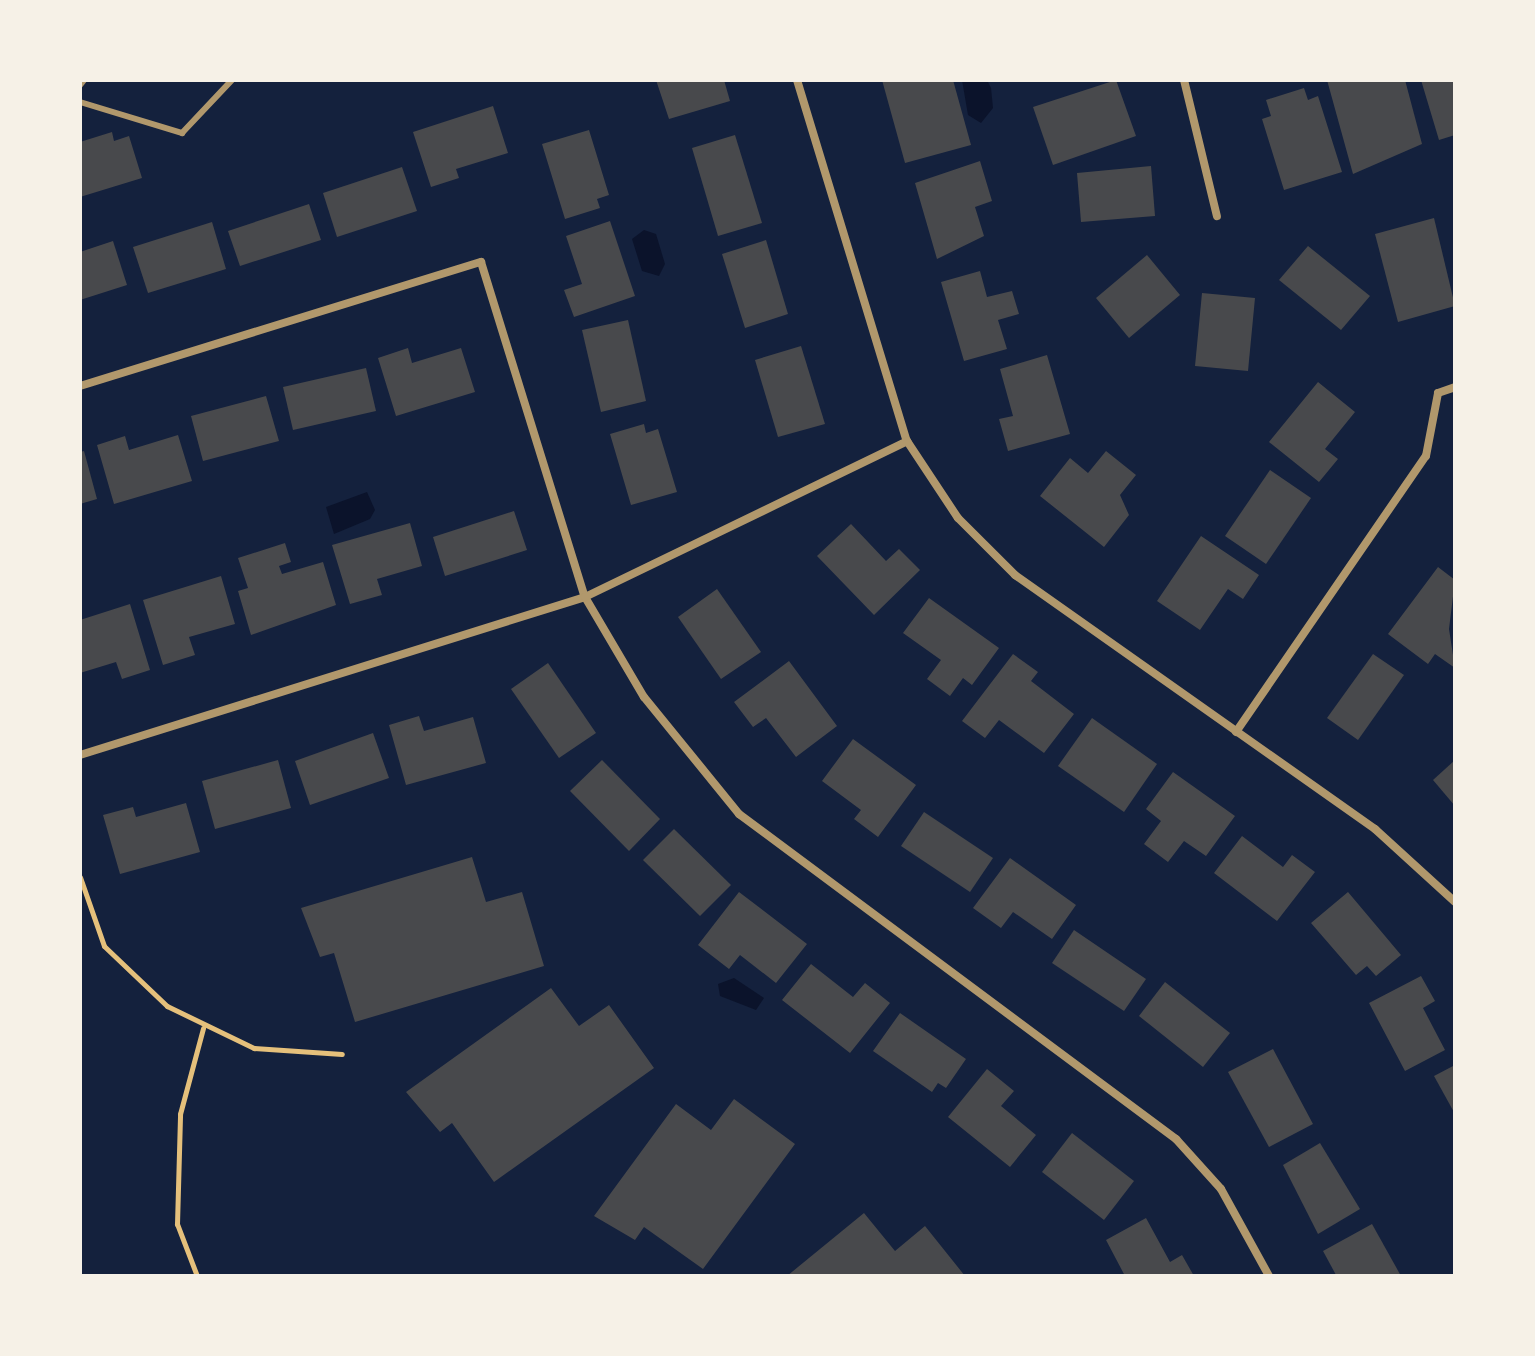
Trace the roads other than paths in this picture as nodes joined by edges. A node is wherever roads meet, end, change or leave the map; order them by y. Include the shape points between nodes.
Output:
1 (84, 80) edge
2 (232, 80) edge
3 (797, 80) edge
4 (1184, 80) edge
5 (80, 85) edge
6 (80, 102) edge
7 (1217, 216) dead end
8 (80, 386) edge
9 (1455, 387) edge
10 (907, 441) junction
11 (585, 597) junction
12 (1236, 732) junction
13 (80, 755) edge
14 (1455, 902) edge
15 (1269, 1276) edge

1 - 5 lane
2 - 6 lane via 182,133
3 - 10 street
4 - 7 street
8 - 11 street via 481,262
9 - 12 street via 1438,393 1426,456
10 - 11 street
10 - 12 street via 958,518 1015,575
11 - 13 street
11 - 15 street via 644,697 739,814 1176,1139 1221,1189
12 - 14 street via 1375,829

